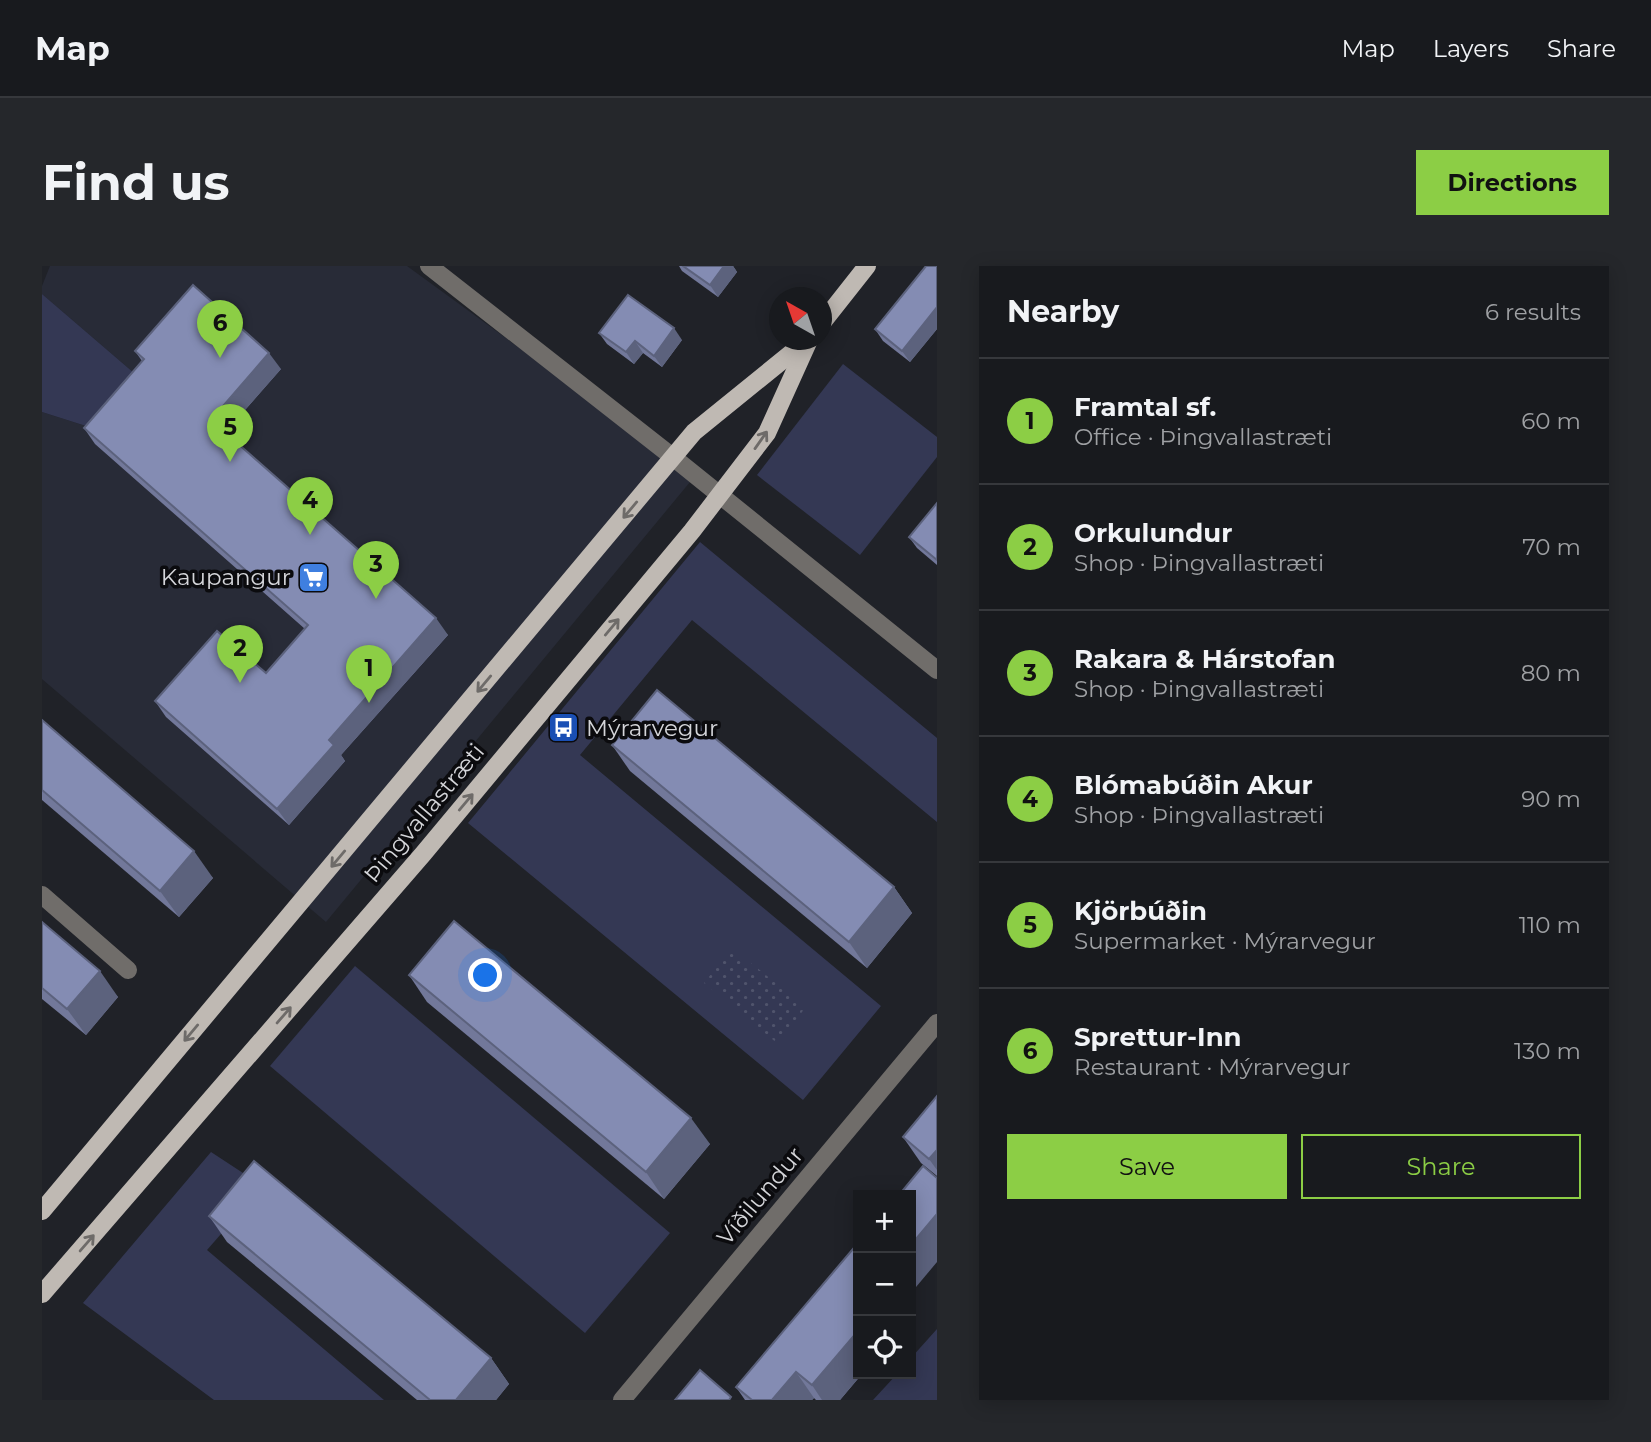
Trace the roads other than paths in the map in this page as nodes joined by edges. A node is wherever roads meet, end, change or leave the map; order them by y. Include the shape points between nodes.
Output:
1 (429, 266) edge
2 (867, 266) edge
3 (832, 309) edge
4 (796, 350) edge
5 (804, 350) edge
6 (674, 458) junction
7 (720, 494) junction
8 (937, 670) edge
9 (42, 895) edge
10 (128, 970) dead end
11 (937, 1023) edge
12 (42, 1211) edge
13 (42, 1294) edge
14 (621, 1400) edge

1 - 6 street
2 - 3 main road
4 - 6 main road, Þingvallastræti via 694,432
7 -> 5 main road, Þingvallastræti via 767,433
6 - 7 street
6 -> 12 main road, Þingvallastræti
7 - 8 street
13 -> 7 main road, Þingvallastræti via 423,854
9 - 10 street
11 - 14 street, Víðilundur

